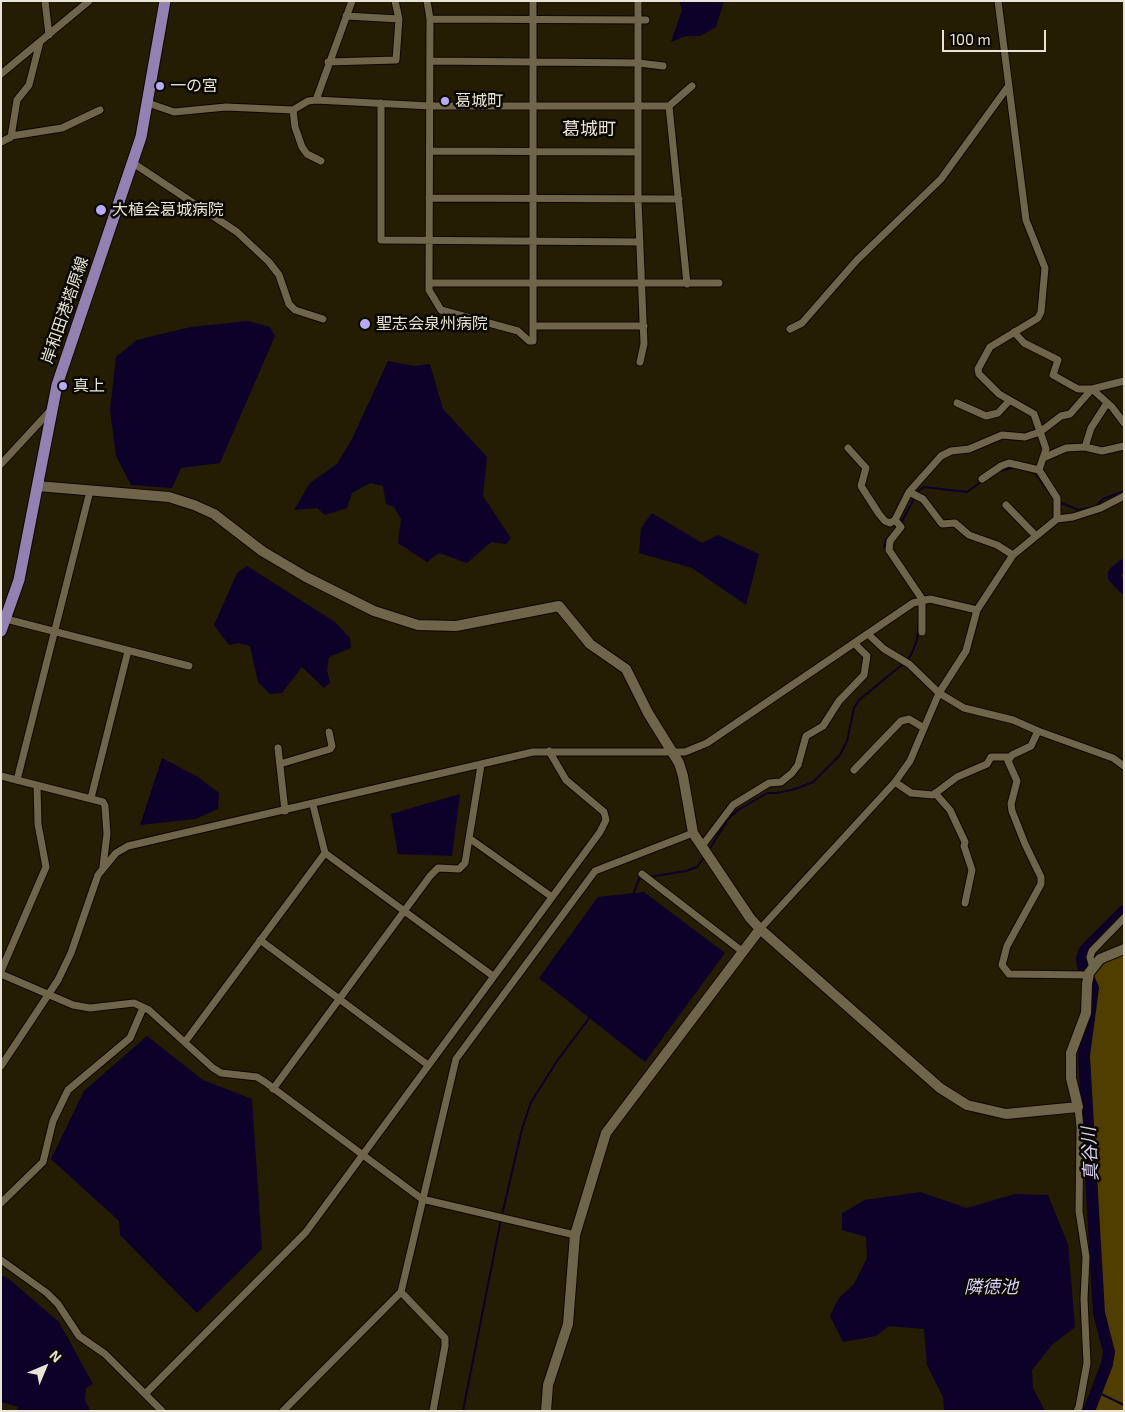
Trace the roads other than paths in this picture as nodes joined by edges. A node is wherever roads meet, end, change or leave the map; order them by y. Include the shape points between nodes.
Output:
1 (45, 1) edge
2 (89, 1) edge
3 (165, 1) edge
4 (352, 1) edge
5 (395, 1) edge
6 (427, 1) edge
7 (533, 1) edge
8 (638, 1) edge
9 (998, 1) edge
10 (346, 16) junction
11 (399, 19) junction
12 (430, 19) junction
13 (533, 20) junction
14 (642, 20) junction
15 (49, 35) junction
16 (40, 42) junction
17 (430, 61) junction
18 (328, 62) junction
19 (533, 62) junction
20 (638, 62) junction
21 (663, 66) dead end
22 (1, 74) edge
23 (692, 86) dead end
24 (1007, 88) junction
25 (316, 100) junction
26 (148, 103) junction
27 (381, 103) junction
28 (430, 106) junction
29 (533, 106) junction
30 (638, 106) junction
31 (670, 106) junction
32 (100, 110) dead end
33 (293, 110) junction
34 (11, 136) junction
35 (1, 142) edge
36 (430, 151) junction
37 (533, 152) junction
38 (638, 152) junction
39 (321, 161) dead end
40 (133, 163) junction
41 (429, 198) junction
42 (679, 199) junction
43 (533, 200) junction
44 (638, 200) junction
45 (429, 241) junction
46 (533, 241) junction
47 (640, 242) junction
48 (429, 283) junction
49 (642, 283) junction
50 (719, 283) dead end
51 (533, 284) junction
52 (687, 284) junction
53 (323, 319) dead end
54 (533, 326) junction
55 (644, 326) junction
56 (790, 329) dead end
57 (1014, 332) junction
58 (640, 362) dead end
59 (1124, 381) edge
60 (1092, 389) junction
61 (1009, 401) junction
62 (957, 403) dead end
63 (1107, 403) junction
64 (50, 410) junction
65 (1124, 423) edge
66 (1040, 432) junction
67 (1124, 446) edge
68 (1085, 447) junction
69 (848, 448) dead end
70 (1042, 458) junction
71 (1, 464) edge
72 (1039, 470) junction
73 (982, 479) dead end
74 (37, 486) junction
75 (90, 491) junction
76 (908, 492) junction
77 (1124, 496) edge
78 (1006, 504) dead end
79 (1057, 519) junction
80 (895, 520) junction
81 (1036, 536) junction
82 (1013, 555) junction
83 (922, 600) junction
84 (978, 610) junction
85 (6, 619) junction
86 (1, 631) edge
87 (56, 632) junction
88 (922, 632) dead end
89 (869, 635) junction
90 (855, 644) junction
91 (128, 650) junction
92 (189, 666) dead end
93 (939, 694) junction
94 (924, 728) junction
95 (1038, 731) junction
96 (330, 732) dead end
97 (278, 748) dead end
98 (549, 751) junction
99 (673, 753) junction
100 (1010, 757) junction
101 (280, 764) junction
102 (481, 765) junction
103 (1124, 766) edge
104 (854, 770) dead end
105 (1, 776) edge
106 (17, 780) junction
107 (895, 782) junction
108 (37, 785) junction
109 (935, 794) junction
110 (91, 798) junction
111 (313, 805) junction
112 (285, 811) junction
113 (693, 833) junction
114 (470, 838) junction
115 (702, 846) junction
116 (325, 853) junction
117 (103, 868) junction
118 (642, 874) dead end
119 (552, 897) junction
120 (965, 903) dead end
121 (404, 910) junction
122 (1124, 918) edge
123 (760, 929) junction
124 (260, 940) junction
125 (1124, 949) edge
126 (743, 952) junction
127 (1, 972) edge
128 (1091, 972) junction
129 (493, 976) junction
130 (49, 994) junction
131 (339, 999) junction
132 (143, 1008) junction
133 (185, 1042) junction
134 (428, 1065) junction
135 (1, 1066) edge
136 (273, 1089) junction
137 (1078, 1107) junction
138 (362, 1154) junction
139 (422, 1199) junction
140 (1, 1203) edge
141 (575, 1235) junction
142 (1, 1260) edge
143 (401, 1292) junction
144 (145, 1394) junction
145 (162, 1411) edge
146 (283, 1411) edge
147 (433, 1411) edge
148 (546, 1411) edge
149 (1076, 1411) edge

1 - 15 street
2 - 15 street
3 - 26 main road, 岸和田港塔原線
4 - 10 street
5 - 11 street
6 - 12 street
7 - 13 street
8 - 14 street
9 - 24 street
10 - 11 street
10 - 18 street
11 - 18 street via 396,60
12 - 13 street
12 - 17 street
13 - 14 street
13 - 19 street
14 - 20 street
15 - 16 street
16 - 22 street
16 - 34 street via 29,85 18,100
17 - 19 street
17 - 28 street
18 - 25 street
19 - 20 street
19 - 29 street
20 - 21 street
20 - 30 street
23 - 31 street
24 - 56 street via 941,179 857,260 802,322
24 - 57 street via 1018,145 1026,220 1045,268 1041,312 1038,318
25 - 27 street
25 - 33 street
26 - 33 street via 174,112 226,107
26 - 40 main road, 岸和田港塔原線
27 - 28 street
27 - 45 street via 381,240
28 - 29 street
28 - 36 street
29 - 30 street
29 - 37 street
30 - 31 street
30 - 38 street
31 - 42 street
32 - 34 street via 62,128
33 - 39 street via 302,147 307,154
34 - 35 street
36 - 37 street
36 - 41 street
37 - 38 street
37 - 43 street
38 - 44 street
40 - 53 street via 237,232 279,275 289,304 295,310
40 - 64 main road, 岸和田港塔原線 via 68,346
41 - 43 street
41 - 45 street
42 - 44 street
42 - 52 street
43 - 44 street
43 - 46 street
44 - 47 street
45 - 46 street
45 - 48 street
46 - 47 street
46 - 51 street
47 - 49 street
48 - 51 street
48 - 54 street via 429,290 441,310 518,331 529,341 533,341
49 - 51 street
49 - 52 street
49 - 55 street
50 - 52 street
51 - 54 street
54 - 55 street
55 - 58 street
57 - 60 street via 1024,343 1058,360 1053,375 1078,389
57 - 61 street via 990,347 978,369 979,374
59 - 60 street
60 - 63 street
60 - 66 street via 1070,414 1061,416
61 - 62 street via 998,413 986,416
61 - 66 street via 1034,414
63 - 65 street
63 - 68 street via 1091,428
64 - 71 street
64 - 74 main road, 岸和田港塔原線
66 - 70 street via 1046,449
66 - 76 street via 1025,437 1002,435 969,450 946,453
67 - 68 street via 1102,451
68 - 70 street via 1066,448
69 - 80 street via 866,468 861,486 865,493 885,521
70 - 72 street
72 - 73 street via 1009,463
72 - 79 street via 1058,498
74 - 75 street
74 - 85 main road, 岸和田港塔原線 via 19,580
75 - 87 street
75 - 99 street via 169,497 194,505 214,514 281,564 394,619 456,626 559,606 590,644 626,669
76 - 80 street
76 - 82 street via 923,499 942,524 955,522 969,536 997,545
77 - 79 street via 1101,508
78 - 81 street
79 - 81 street
80 - 83 street via 902,527 890,541 889,550
81 - 82 street
82 - 84 street
83 - 84 street
83 - 88 street
83 - 89 street
84 - 93 street via 966,652
85 - 86 main road, 岸和田港塔原線
85 - 87 street
87 - 91 street
87 - 106 street
89 - 90 street
89 - 93 street via 884,649 909,664
90 - 99 street via 707,743 686,752
90 - 115 street via 867,656 864,675 839,701 823,726 806,736 795,769 787,779 769,783 733,805
91 - 92 street
91 - 110 street
93 - 94 street
93 - 95 street via 972,712 1013,720
94 - 104 street via 909,719 901,721
94 - 107 street via 910,760
95 - 100 street via 1031,746
95 - 103 street via 1091,749
96 - 101 street via 330,749
97 - 101 street
98 - 99 street
98 - 102 street
98 - 119 street via 566,780 604,812 606,820
99 - 113 street via 683,776
100 - 109 street via 991,757 988,764 957,777
100 - 128 street via 1008,761 1017,781 1012,811 1041,877 1041,884 1007,946 1002,966 1009,974
101 - 112 street
102 - 111 street
102 - 114 street
105 - 106 street
106 - 108 street
107 - 109 street via 911,793
107 - 123 street
108 - 110 street
108 - 127 street via 38,824 46,867
109 - 120 street via 950,810 965,842 972,870
110 - 117 street via 106,806
111 - 112 street
111 - 116 street
112 - 117 street via 128,846 116,853
113 - 115 street
113 - 139 street via 595,871 462,1049 452,1069
114 - 119 street
114 - 121 street via 465,863 458,869 435,870
115 - 123 street
116 - 121 street
116 - 124 street
117 - 130 street via 91,890 71,953
118 - 126 street
119 - 129 street
121 - 129 street
121 - 131 street
122 - 128 street via 1092,950
123 - 126 street
123 - 137 street via 951,1096 967,1105 1006,1114
124 - 131 street
124 - 133 street
125 - 128 street via 1108,954
126 - 141 street via 609,1127 601,1144
127 - 130 street
128 - 137 street via 1086,1013 1071,1053 1070,1067
129 - 134 street
130 - 132 street via 90,1008 124,1003 134,1003
130 - 135 street
131 - 134 street
131 - 136 street
132 - 133 street
132 - 140 street via 130,1038 68,1090 55,1116 44,1162
133 - 136 street via 221,1073 256,1077
134 - 138 street
136 - 138 street
137 - 149 street via 1080,1210 1086,1257 1086,1363
138 - 139 street
138 - 144 street via 306,1232
139 - 141 street
139 - 143 street
141 - 148 street via 568,1324 548,1386
142 - 144 street via 47,1293 79,1336 105,1354
143 - 146 street
143 - 147 street via 445,1338
144 - 145 street

